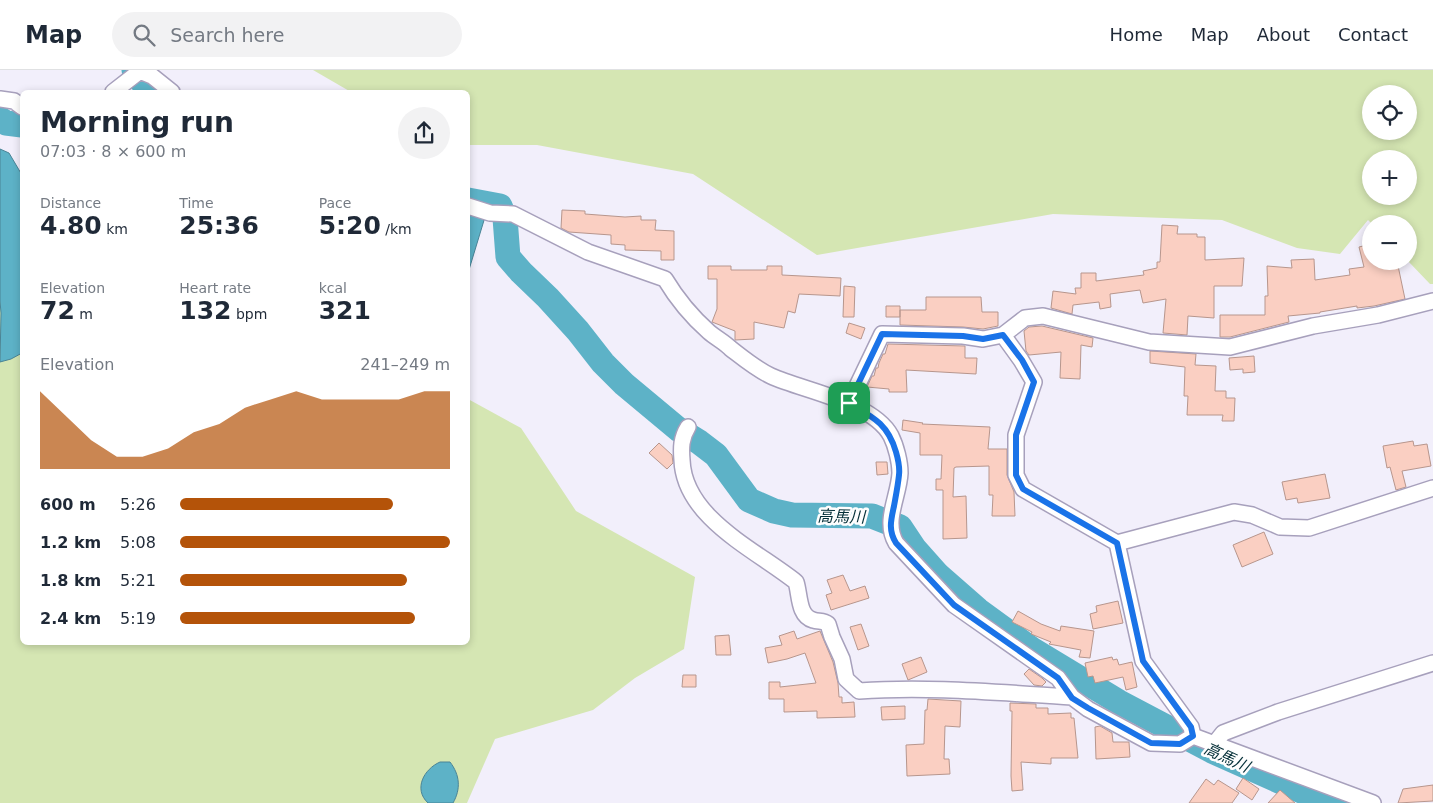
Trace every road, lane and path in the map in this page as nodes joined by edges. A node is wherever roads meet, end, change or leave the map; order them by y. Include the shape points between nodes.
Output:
1 (116, 90) edge
2 (170, 90) edge
3 (0, 99) edge
4 (20, 106) edge
5 (470, 207) edge
6 (1431, 300) edge
7 (1003, 335) junction
8 (849, 403) junction
9 (688, 427) dead end
10 (1433, 488) edge
11 (1117, 543) junction
12 (1433, 663) edge
13 (1072, 698) junction
14 (1193, 736) junction
15 (1215, 744) junction
16 (1356, 800) edge
17 (1373, 803) edge

1 - 2 street via 140,72 152,76
3 - 4 street
5 - 8 street via 490,213 513,214 588,252 665,280 695,317 745,360 770,375
6 - 7 street via 1378,315 1313,326 1230,347 1149,342 1043,316 1025,318
7 - 8 street via 983,339 882,334
7 - 11 street via 1034,382 1016,435 1016,475 1023,489
8 - 13 street via 884,427 891,436 900,473 890,526 896,543 954,605 1058,678
9 - 13 street via 682,442 682,474 690,493 722,529 796,582 801,610 807,617 828,624 846,679 859,691 933,689
10 - 11 street via 1309,528 1280,527 1252,515 1234,512
11 - 14 street via 1143,661 1191,727
12 - 15 street via 1278,712 1223,733
13 - 14 street via 1151,743 1180,744
14 - 15 street
15 - 16 street
16 - 17 street

